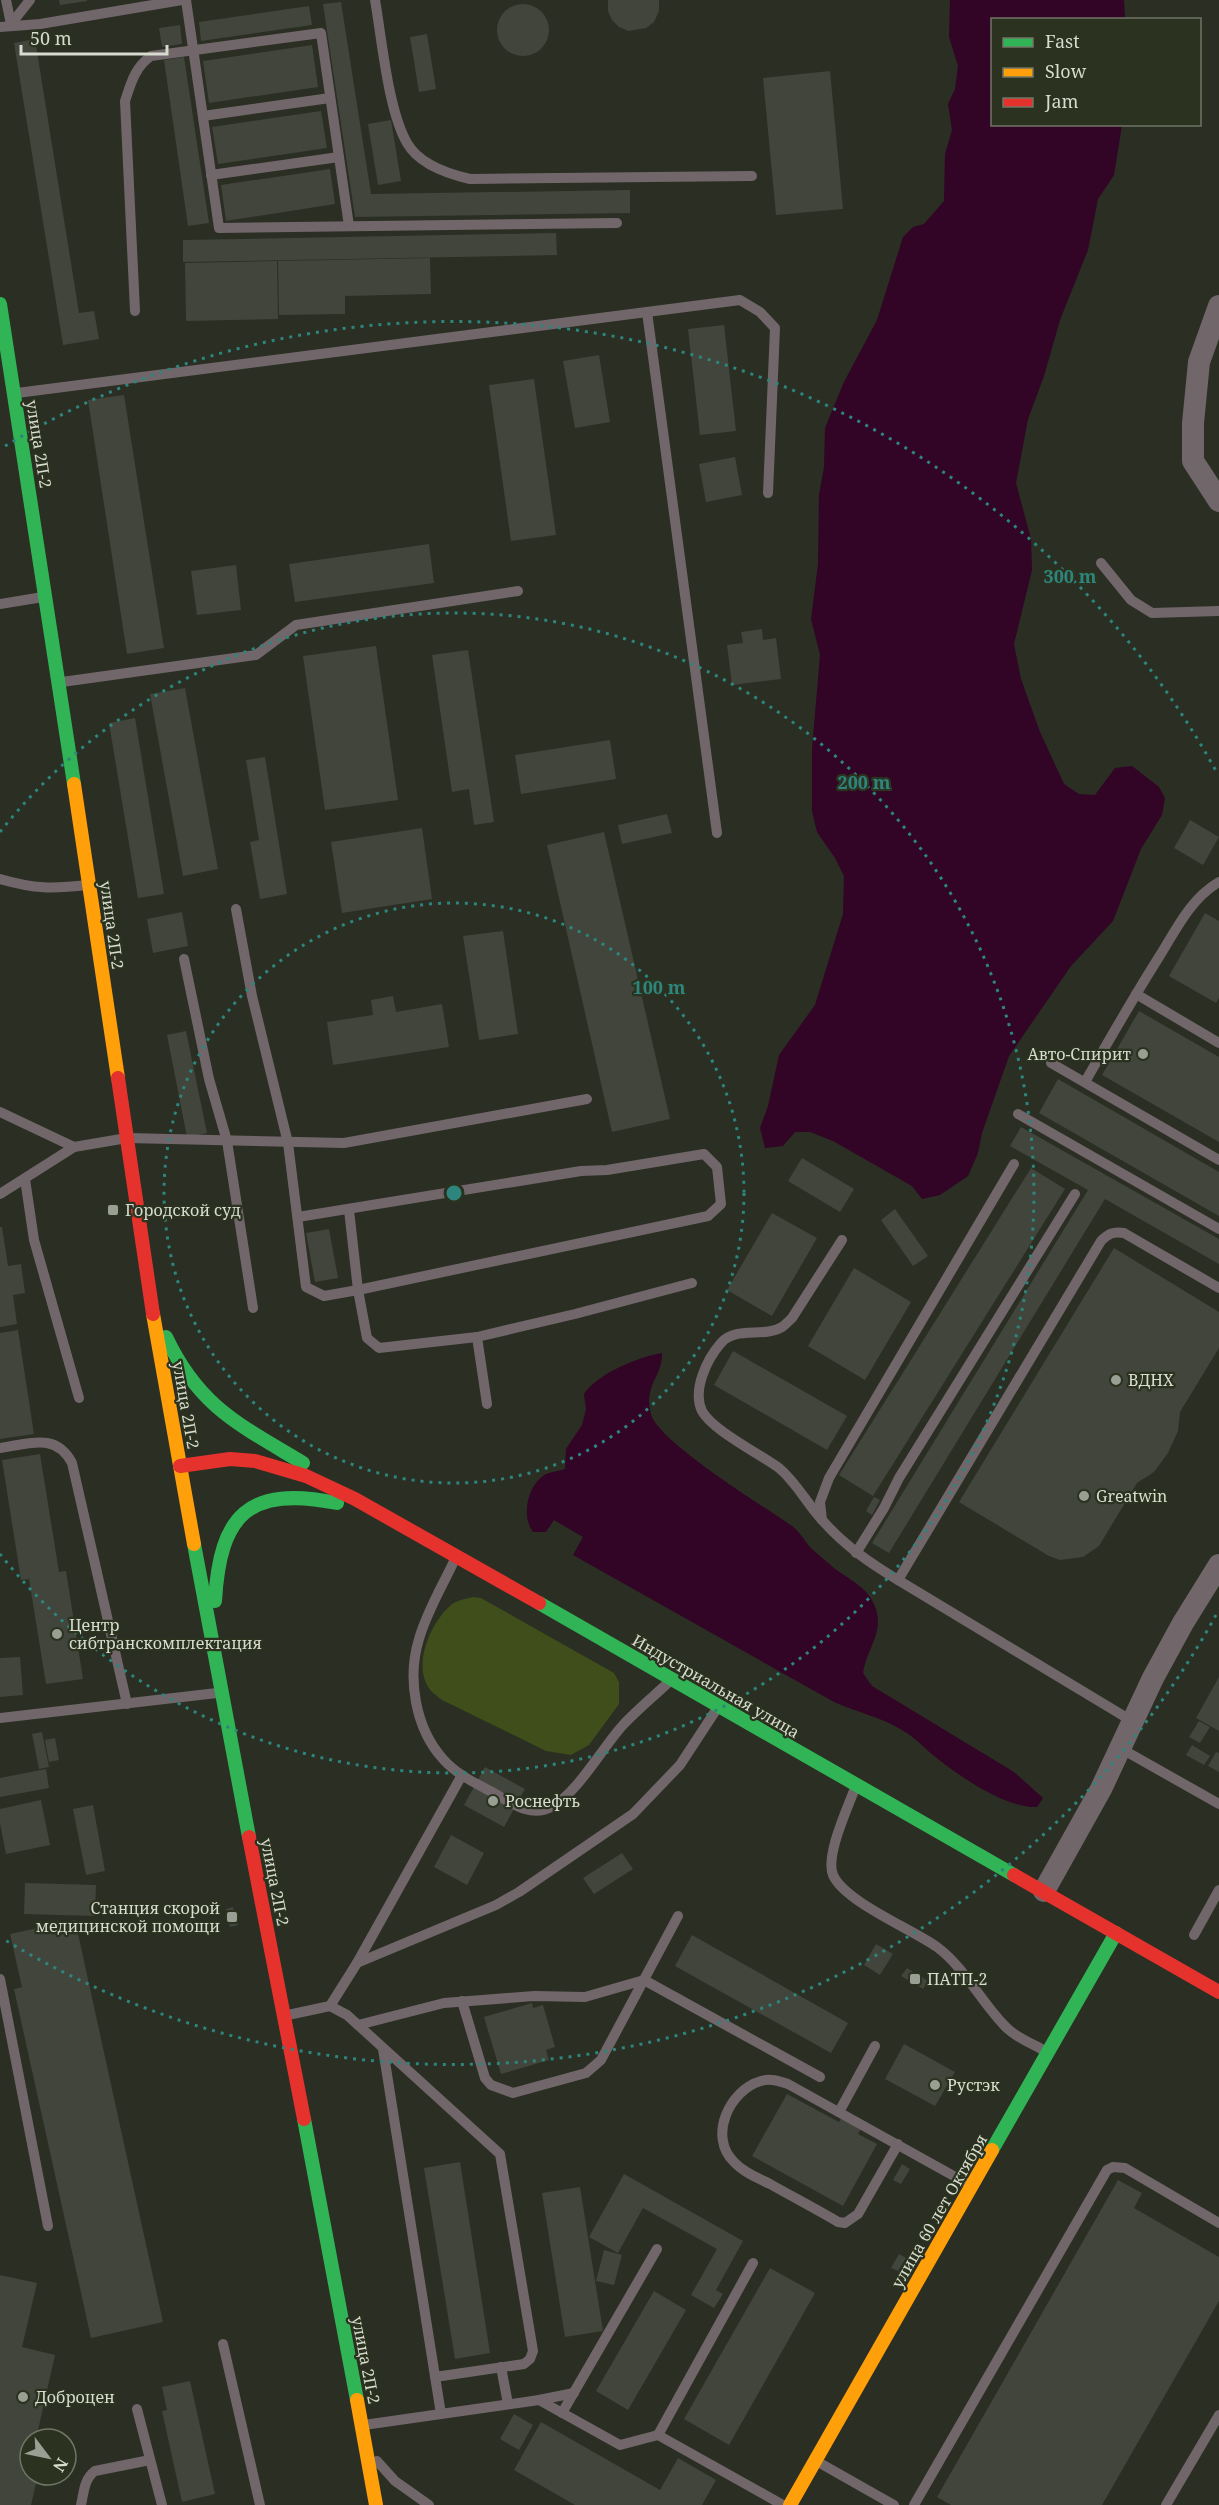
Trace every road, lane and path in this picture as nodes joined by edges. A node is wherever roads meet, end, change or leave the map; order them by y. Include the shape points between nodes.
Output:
1 (6, 0) edge
2 (30, 0) edge
3 (184, 0) edge
4 (375, 0) edge
5 (5, 26) edge
6 (193, 50) junction
7 (330, 98) junction
8 (202, 116) junction
9 (339, 157) junction
10 (211, 175) junction
11 (752, 176) dead end
12 (617, 223) dead end
13 (349, 226) junction
14 (0, 304) edge
15 (1219, 306) edge
16 (135, 311) dead end
17 (647, 312) junction
18 (14, 393) junction
19 (768, 493) dead end
20 (1219, 501) edge
21 (1101, 563) dead end
22 (518, 591) dead end
23 (46, 596) junction
24 (0, 604) edge
25 (1219, 611) edge
26 (59, 682) junction
27 (717, 833) dead end
28 (0, 879) edge
29 (1219, 882) edge
30 (90, 885) junction
31 (236, 909) dead end
32 (184, 958) dead end
33 (1136, 994) junction
34 (1219, 1043) edge
35 (1051, 1063) dead end
36 (1086, 1082) junction
37 (587, 1099) dead end
38 (0, 1112) edge
39 (1018, 1114) dead end
40 (127, 1138) junction
41 (227, 1141) junction
42 (288, 1143) junction
43 (74, 1147) junction
44 (1219, 1160) edge
45 (1014, 1164) dead end
46 (25, 1179) junction
47 (0, 1194) edge
48 (1075, 1194) dead end
49 (349, 1210) junction
50 (298, 1217) junction
51 (1219, 1229) edge
52 (842, 1240) dead end
53 (692, 1283) dead end
54 (1219, 1288) edge
55 (358, 1290) junction
56 (253, 1308) dead end
57 (152, 1311) junction
58 (477, 1337) junction
59 (79, 1398) dead end
60 (487, 1404) dead end
61 (0, 1448) edge
62 (180, 1466) junction
63 (822, 1520) junction
64 (424, 1537) junction
65 (856, 1553) junction
66 (456, 1556) junction
67 (1219, 1566) edge
68 (898, 1580) junction
69 (212, 1639) junction
70 (671, 1680) junction
71 (220, 1692) junction
72 (127, 1704) junction
73 (718, 1707) junction
74 (0, 1718) edge
75 (1132, 1721) junction
76 (1120, 1748) junction
77 (462, 1775) junction
78 (856, 1786) junction
79 (1219, 1804) edge
80 (1219, 1890) edge
81 (1044, 1891) junction
82 (678, 1916) dead end
83 (1116, 1933) junction
84 (1194, 1935) dead end
85 (357, 1963) junction
86 (0, 1979) edge
87 (644, 1980) junction
88 (1219, 1992) edge
89 (462, 2001) junction
90 (330, 2006) junction
91 (285, 2016) junction
92 (358, 2025) junction
93 (875, 2046) dead end
94 (383, 2049) junction
95 (1047, 2053) junction
96 (820, 2077) dead end
97 (839, 2112) junction
98 (898, 2144) junction
99 (973, 2186) junction
100 (1219, 2223) edge
101 (48, 2226) dead end
102 (657, 2249) dead end
103 (753, 2263) dead end
104 (223, 2344) dead end
105 (501, 2367) junction
106 (435, 2377) junction
107 (574, 2393) junction
108 (539, 2400) junction
109 (508, 2404) junction
110 (137, 2409) dead end
111 (562, 2413) junction
112 (441, 2414) junction
113 (1219, 2415) edge
114 (363, 2431) junction
115 (658, 2435) junction
116 (150, 2460) junction
117 (816, 2460) junction
118 (406, 2490) junction
119 (381, 2498) edge
120 (81, 2505) edge
121 (162, 2505) edge
122 (260, 2505) edge
123 (429, 2505) edge
124 (783, 2505) edge
125 (790, 2505) edge
126 (894, 2505) edge
127 (915, 2505) edge
128 (1166, 2505) edge

1 - 5 lane
2 - 5 lane
3 - 5 lane via 40,24
3 - 6 lane
4 - 11 lane via 396,117 408,145 448,174 470,179
6 - 7 lane via 321,33
6 - 8 lane
6 - 16 lane via 151,56 141,63 125,101
7 - 8 lane
7 - 9 lane
8 - 10 lane
9 - 10 lane
9 - 13 lane
10 - 13 lane via 219,228
12 - 13 lane
14 - 18 main road, улица 2П-2
15 - 20 street via 1199,362 1192,461
17 - 18 lane
17 - 19 lane via 740,300 760,312 775,328
17 - 27 lane
18 - 23 main road, улица 2П-2
21 - 25 lane via 1131,600 1152,613
22 - 26 lane via 296,625 256,655
23 - 24 lane
23 - 26 main road, улица 2П-2
26 - 30 main road, улица 2П-2
28 - 30 lane via 30,888
29 - 33 lane via 1190,906
30 - 40 main road, улица 2П-2
31 - 42 lane via 252,996
32 - 41 lane via 209,1079
33 - 34 lane
33 - 36 lane
35 - 36 lane
36 - 44 lane
37 - 42 lane via 345,1143
38 - 43 lane
39 - 51 lane
40 - 41 lane
40 - 43 lane
40 - 57 main road, улица 2П-2
41 - 42 lane
41 - 56 lane
42 - 50 lane
43 - 46 lane
45 - 63 lane via 829,1478 820,1502
46 - 47 lane
46 - 59 lane via 34,1240
48 - 65 lane
49 - 50 lane
49 - 55 lane
49 - 55 lane via 704,1154 717,1167 721,1204 708,1216
50 - 55 lane via 306,1287 324,1296
52 - 63 lane via 792,1318 781,1328 732,1335 722,1341 699,1389 702,1411 710,1421 781,1470
53 - 58 lane
54 - 68 lane via 1124,1233 1108,1234
55 - 58 lane via 367,1338 379,1348
57 - 62 main road, улица 2П-2
57 - 64 main road via 180,1365 208,1400 232,1419
58 - 60 lane
61 - 72 lane via 48,1442 57,1444 72,1463
62 - 64 main road, Индустриальная улица via 231,1459 277,1466 332,1489
62 - 69 main road, улица 2П-2
63 - 65 lane
64 - 66 main road, Индустриальная улица
64 - 69 main road via 316,1498 272,1497 239,1518 225,1538 218,1564
65 - 68 lane
66 - 70 main road, Индустриальная улица
66 - 77 lane via 419,1639 413,1670 415,1696 427,1736 442,1759
67 - 75 street via 1183,1623
68 - 75 lane
69 - 71 main road, улица 2П-2
70 - 73 main road, Индустриальная улица
70 - 77 lane via 624,1724 567,1797 550,1808 522,1809
71 - 72 lane
71 - 91 main road, улица 2П-2
72 - 74 lane
73 - 78 main road, Индустриальная улица
73 - 85 lane via 680,1765 633,1814 496,1905
75 - 76 street
76 - 79 lane
76 - 81 street
77 - 85 lane
78 - 81 main road, Индустриальная улица
78 - 95 lane via 830,1860 832,1874 841,1887 937,1947 1003,2025
80 - 84 lane
81 - 83 main road, Индустриальная улица
82 - 87 lane
83 - 88 main road, Индустриальная улица
83 - 95 main road, улица 60 лет Октября
85 - 90 lane
86 - 101 lane
87 - 89 lane via 585,1997
87 - 89 lane via 594,2068 513,2093 491,2085 485,2078
87 - 96 lane
89 - 92 lane via 444,2002
90 - 91 lane
90 - 92 lane
91 - 114 main road, улица 2П-2
92 - 94 lane
93 - 97 lane
94 - 105 lane via 500,2154 533,2351 524,2364
94 - 106 lane
95 - 99 main road, улица 60 лет Октября
97 - 98 lane
97 - 98 lane via 788,2084 762,2080 735,2098 722,2126 723,2141 733,2162 742,2169 845,2223 858,2214
98 - 99 lane
99 - 117 main road, улица 60 лет Октября
100 - 127 lane via 1125,2168 1107,2170
102 - 107 lane
103 - 115 lane
104 - 122 lane
105 - 106 lane
105 - 109 lane
106 - 112 lane
107 - 108 lane
107 - 111 lane
108 - 109 lane
108 - 111 lane
109 - 112 lane
110 - 116 lane
111 - 115 lane via 620,2445
112 - 114 lane
113 - 128 lane
114 - 118 lane via 376,2459
114 - 119 main road, улица 2П-2
115 - 124 lane
116 - 120 lane via 95,2471 85,2484
116 - 121 lane
117 - 125 main road, улица 60 лет Октября
117 - 126 lane
118 - 119 lane via 400,2487
118 - 123 lane

